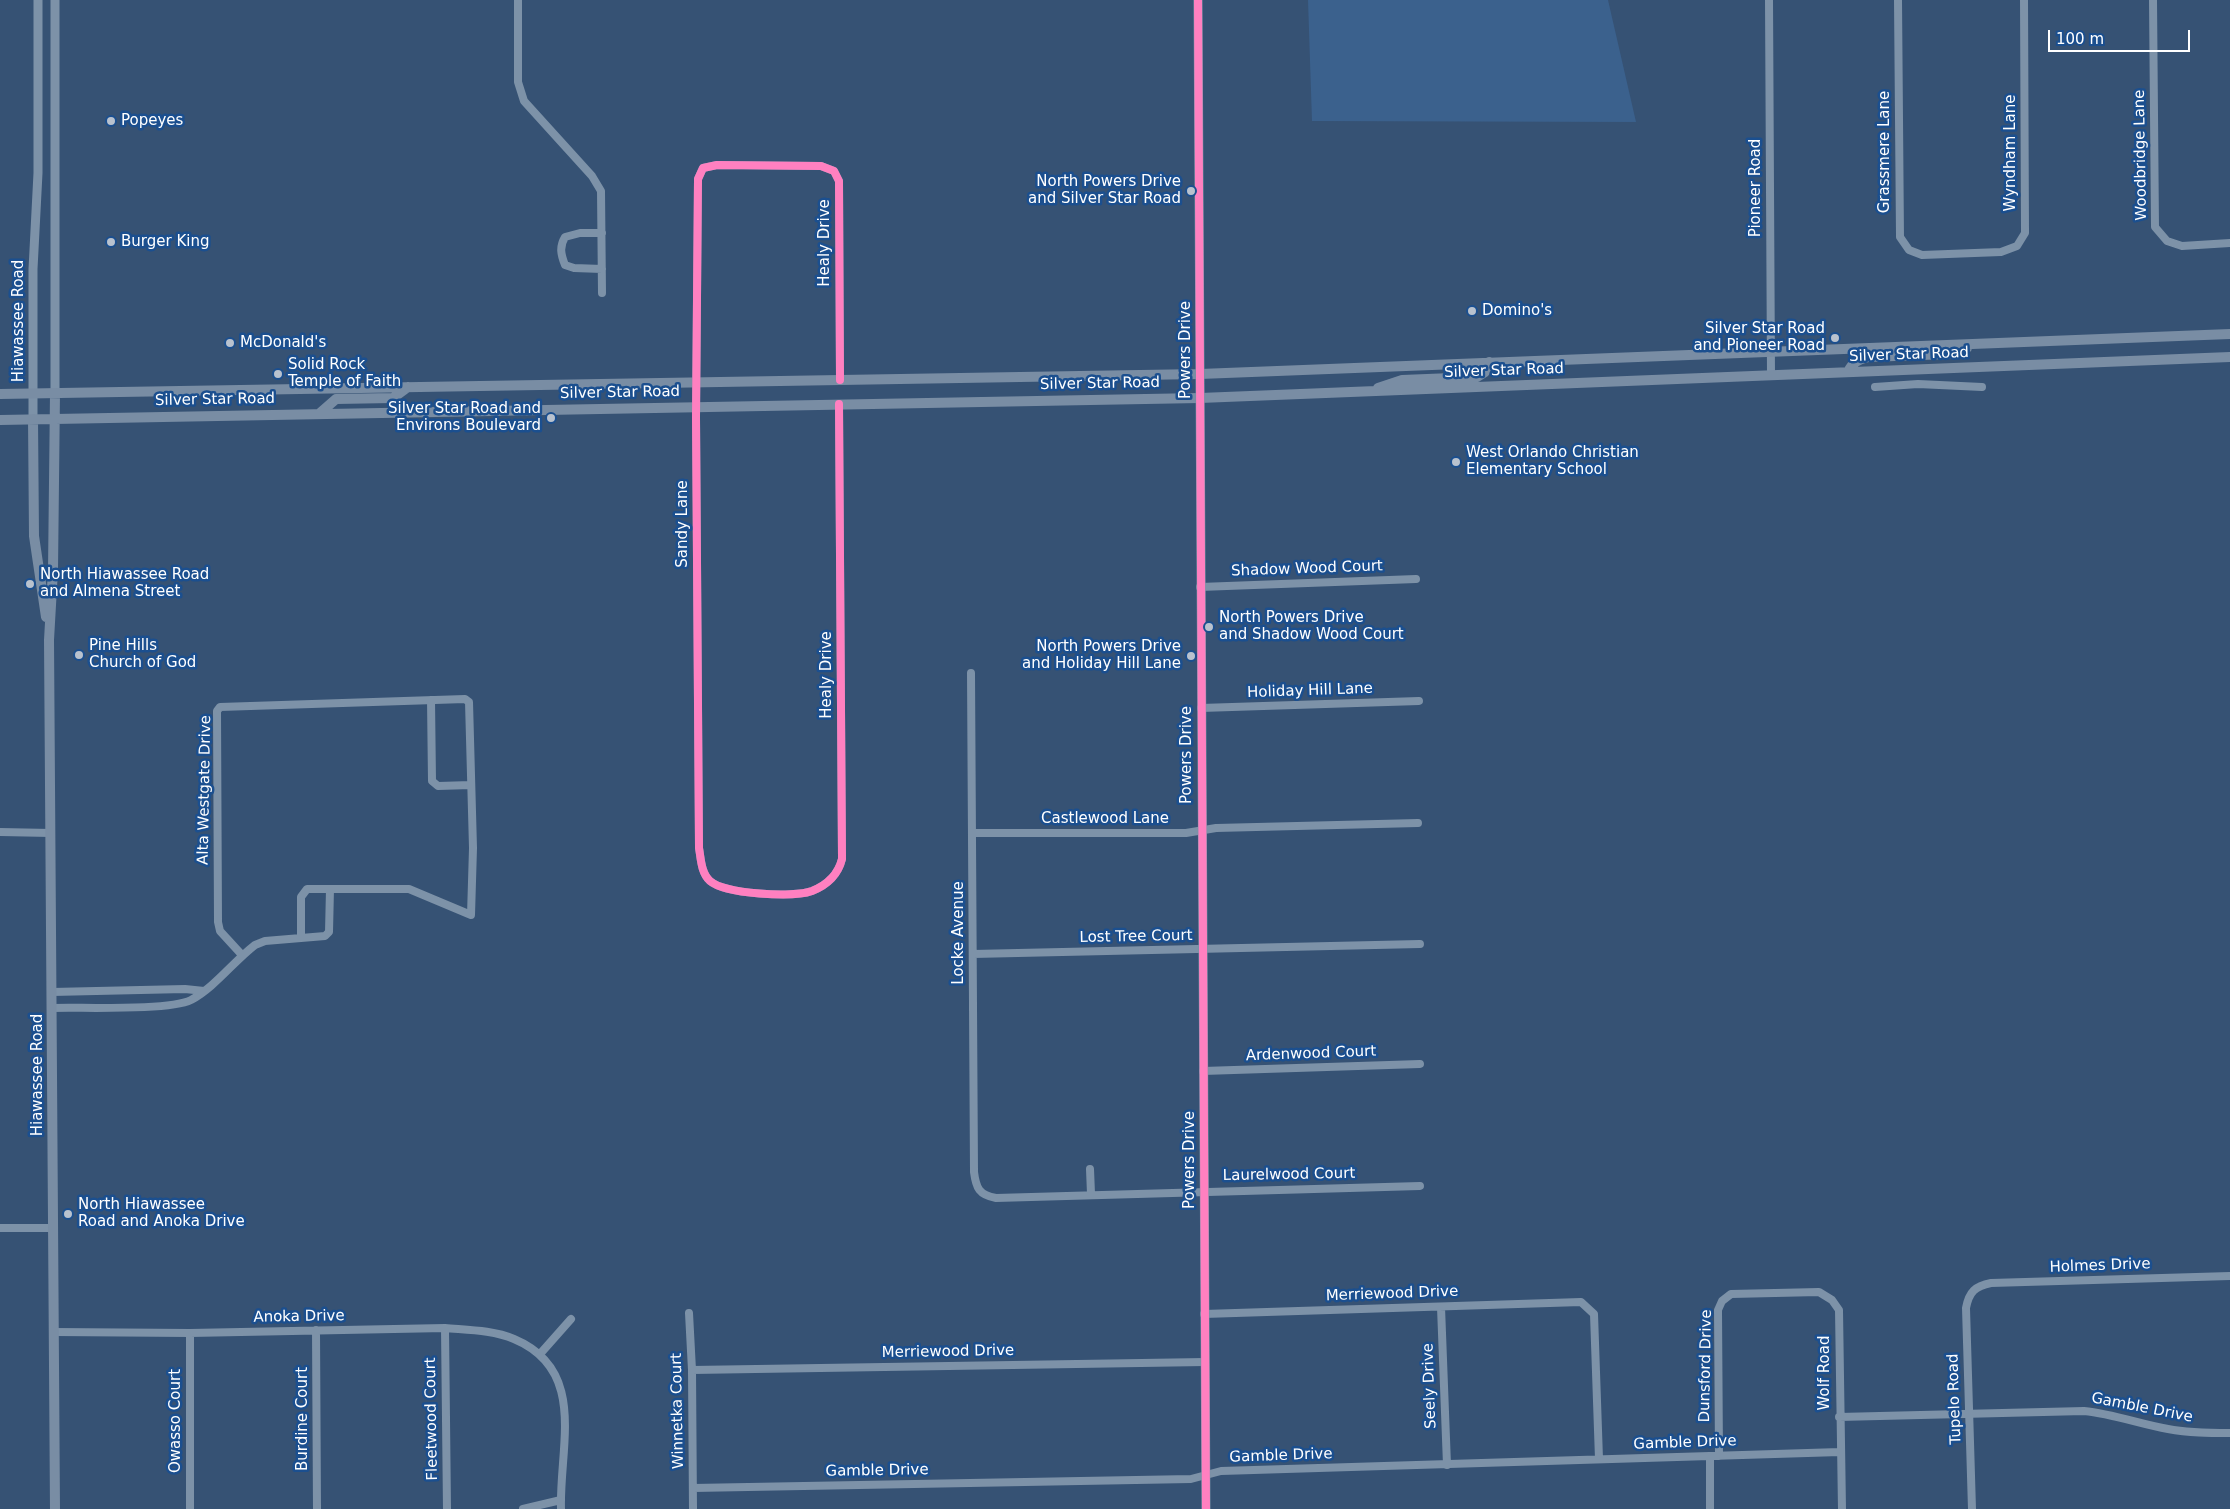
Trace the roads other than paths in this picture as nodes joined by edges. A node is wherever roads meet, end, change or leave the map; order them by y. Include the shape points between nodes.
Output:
1 (38, 0) edge
2 (55, 0) edge
3 (518, 0) edge
4 (1198, 0) edge
5 (1769, 0) edge
6 (1898, 0) edge
7 (2024, 0) edge
8 (2153, 0) edge
9 (771, 166) joint
10 (602, 233) junction
11 (2230, 243) edge
12 (1959, 254) joint
13 (602, 269) junction
14 (602, 293) dead end
15 (2230, 334) edge
16 (1983, 343) junction
17 (1772, 352) junction
18 (2230, 357) edge
19 (1489, 362) junction
20 (1848, 372) junction
21 (1200, 374) junction
22 (1772, 376) junction
23 (840, 380) junction
24 (697, 382) junction
25 (408, 387) junction
26 (1875, 387) dead end
27 (1982, 387) dead end
28 (1368, 392) junction
29 (55, 393) junction
30 (0, 394) edge
31 (34, 394) junction
32 (1200, 398) junction
33 (839, 404) junction
34 (696, 407) junction
35 (320, 413) junction
36 (33, 419) junction
37 (54, 419) junction
38 (0, 420) edge
39 (1416, 580) dead end
40 (1200, 586) junction
41 (49, 640) junction
42 (971, 673) dead end
43 (431, 700) junction
44 (1419, 701) dead end
45 (1201, 708) junction
46 (471, 785) junction
47 (1418, 824) dead end
48 (1201, 830) junction
49 (0, 832) edge
50 (51, 833) junction
51 (972, 833) junction
52 (330, 889) junction
53 (772, 893) joint
54 (301, 937) junction
55 (1420, 944) dead end
56 (1202, 950) junction
57 (972, 954) junction
58 (242, 955) junction
59 (204, 991) junction
60 (52, 992) junction
61 (52, 1008) junction
62 (1420, 1064) dead end
63 (1203, 1071) junction
64 (1090, 1169) dead end
65 (1420, 1186) dead end
66 (1204, 1191) junction
67 (980, 1192) joint
68 (1091, 1194) junction
69 (0, 1228) edge
70 (54, 1228) junction
71 (2230, 1276) edge
72 (1973, 1289) joint
73 (1773, 1293) joint
74 (1441, 1307) junction
75 (689, 1313) dead end
76 (1204, 1314) junction
77 (572, 1319) dead end
78 (445, 1328) junction
79 (316, 1330) junction
80 (54, 1332) junction
81 (190, 1333) junction
82 (540, 1354) junction
83 (1205, 1362) junction
84 (692, 1370) junction
85 (1970, 1414) junction
86 (1839, 1416) junction
87 (2230, 1432) edge
88 (1840, 1452) junction
89 (1710, 1456) junction
90 (1719, 1456) junction
91 (1599, 1459) junction
92 (1446, 1465) junction
93 (1206, 1475) junction
94 (693, 1488) junction
95 (561, 1500) junction
96 (55, 1509) edge
97 (190, 1509) edge
98 (317, 1509) edge
99 (447, 1509) edge
100 (523, 1509) edge
101 (561, 1509) edge
102 (693, 1509) edge
103 (1206, 1509) edge
104 (1710, 1509) edge
105 (1842, 1509) edge
106 (1972, 1509) edge

1 - 31 street, Hiawassee Road
2 - 29 street, Hiawassee Road
3 - 10 street via 518,82 524,101 592,176 601,191
4 - 21 street, Powers Drive
5 - 17 street, Pioneer Road
6 - 12 street, Grassmere Lane via 1900,237 1909,250 1922,256
7 - 12 street, Wyndham Lane via 2025,233 2017,246 2001,252
8 - 11 street, Woodbridge Lane via 2155,227 2167,241 2182,246
9 - 23 street, Healy Drive via 821,166 834,171 839,182
9 - 24 street, Sandy Lane via 717,165 703,168 698,179
10 - 13 street
10 - 13 street via 564,237 560,253 565,265
13 - 14 street
15 - 16 main road, Silver Star Road
16 - 17 main road, Silver Star Road
16 - 20 main road via 1948,354 1858,359
17 - 19 main road, Silver Star Road
17 - 22 street, Pioneer Road
18 - 20 main road, Silver Star Road
19 - 21 main road, Silver Star Road
19 - 28 main road via 1485,372 1477,377 1402,380
20 - 22 main road, Silver Star Road
21 - 23 main road, Silver Star Road
21 - 32 street, Powers Drive
22 - 28 main road, Silver Star Road
23 - 24 main road, Silver Star Road
24 - 25 main road, Silver Star Road
24 - 34 street, Sandy Lane
25 - 29 main road, Silver Star Road
25 - 35 main road via 393,398 336,399
26 - 27 street via 1918,384
28 - 32 main road, Silver Star Road
29 - 31 main road, Silver Star Road
29 - 37 main road, Hiawassee Road
30 - 31 main road, Silver Star Road
31 - 36 street, Hiawassee Road
32 - 33 main road, Silver Star Road
32 - 40 street, Powers Drive
33 - 34 main road, Silver Star Road
33 - 53 street, Healy Drive via 842,859 839,871 811,891
34 - 35 main road, Silver Star Road
34 - 53 street, Sandy Lane via 699,848 702,866 709,880 723,889
35 - 37 main road, Silver Star Road
36 - 37 main road, Silver Star Road
36 - 38 main road, Silver Star Road
36 - 41 main road, Hiawassee Road via 34,536
37 - 41 main road, Hiawassee Road
39 - 40 street, Shadow Wood Court
40 - 45 street, Powers Drive
41 - 50 main road, Hiawassee Road
42 - 51 street, Locke Avenue
43 - 46 street, Alta Westgate Drive via 465,699 469,702
43 - 46 street via 432,782 438,786
43 - 58 street, Alta Westgate Drive via 220,707 217,711 218,922 220,931
44 - 45 street, Holiday Hill Lane
45 - 48 street, Powers Drive
46 - 52 street, Alta Westgate Drive via 471,915 409,889
47 - 48 street, Castlewood Lane
48 - 51 street, Castlewood Lane via 1186,833
48 - 56 street, Powers Drive
49 - 50 street
50 - 60 main road, Hiawassee Road
51 - 57 street, Locke Avenue
52 - 54 street via 329,932 324,936
52 - 54 street, Alta Westgate Drive via 302,892
54 - 58 street via 265,941
55 - 56 street, Lost Tree Court
56 - 57 street, Lost Tree Court
56 - 63 street, Powers Drive
57 - 67 street, Locke Avenue via 974,1172 975,1185
58 - 59 street
59 - 60 street
59 - 61 street via 189,1001 169,1005
60 - 61 main road, Hiawassee Road
61 - 70 main road, Hiawassee Road
62 - 63 street, Ardenwood Court
63 - 66 street, Powers Drive
64 - 68 street
65 - 66 street, Laurelwood Court
66 - 68 street, Laurelwood Court
66 - 76 street, Powers Drive
67 - 68 street, Laurelwood Court via 996,1198
69 - 70 street
70 - 80 main road, Hiawassee Road
71 - 72 street, Holmes Drive via 1991,1283
72 - 85 street, Tupelo Road via 1966,1308
73 - 86 street, Wolf Road via 1819,1292 1832,1300 1839,1310
73 - 90 street, Dunsford Drive via 1732,1294 1722,1301 1718,1310
74 - 76 street, Merriewood Drive
74 - 91 street, Merriewood Drive via 1581,1302 1594,1314
74 - 92 street, Seely Drive
75 - 84 street, Winnetka Court
76 - 83 street, Powers Drive
77 - 82 street
78 - 79 street, Anoka Drive
78 - 82 street, Anoka Drive via 513,1338
78 - 99 street, Fleetwood Court
79 - 81 street, Anoka Drive
79 - 98 street, Burdine Court
80 - 81 street, Anoka Drive
80 - 96 main road, Hiawassee Road
81 - 97 street, Owasso Court
82 - 95 street via 561,1384 566,1413
83 - 84 street, Merriewood Drive
83 - 93 street, Powers Drive
84 - 94 street, Winnetka Court
85 - 86 street, Gamble Drive
85 - 87 street, Gamble Drive via 2101,1412 2167,1429
85 - 106 street, Tupelo Road
86 - 88 street, Wolf Road
88 - 90 street, Gamble Drive
88 - 105 street, Wolf Road
89 - 90 street, Gamble Drive
89 - 91 street, Gamble Drive
89 - 104 street
91 - 92 street, Gamble Drive
92 - 93 street, Gamble Drive via 1221,1471
93 - 94 street, Gamble Drive via 1191,1479
93 - 103 street, Powers Drive
94 - 102 street, Winnetka Court
95 - 100 street
95 - 101 street

